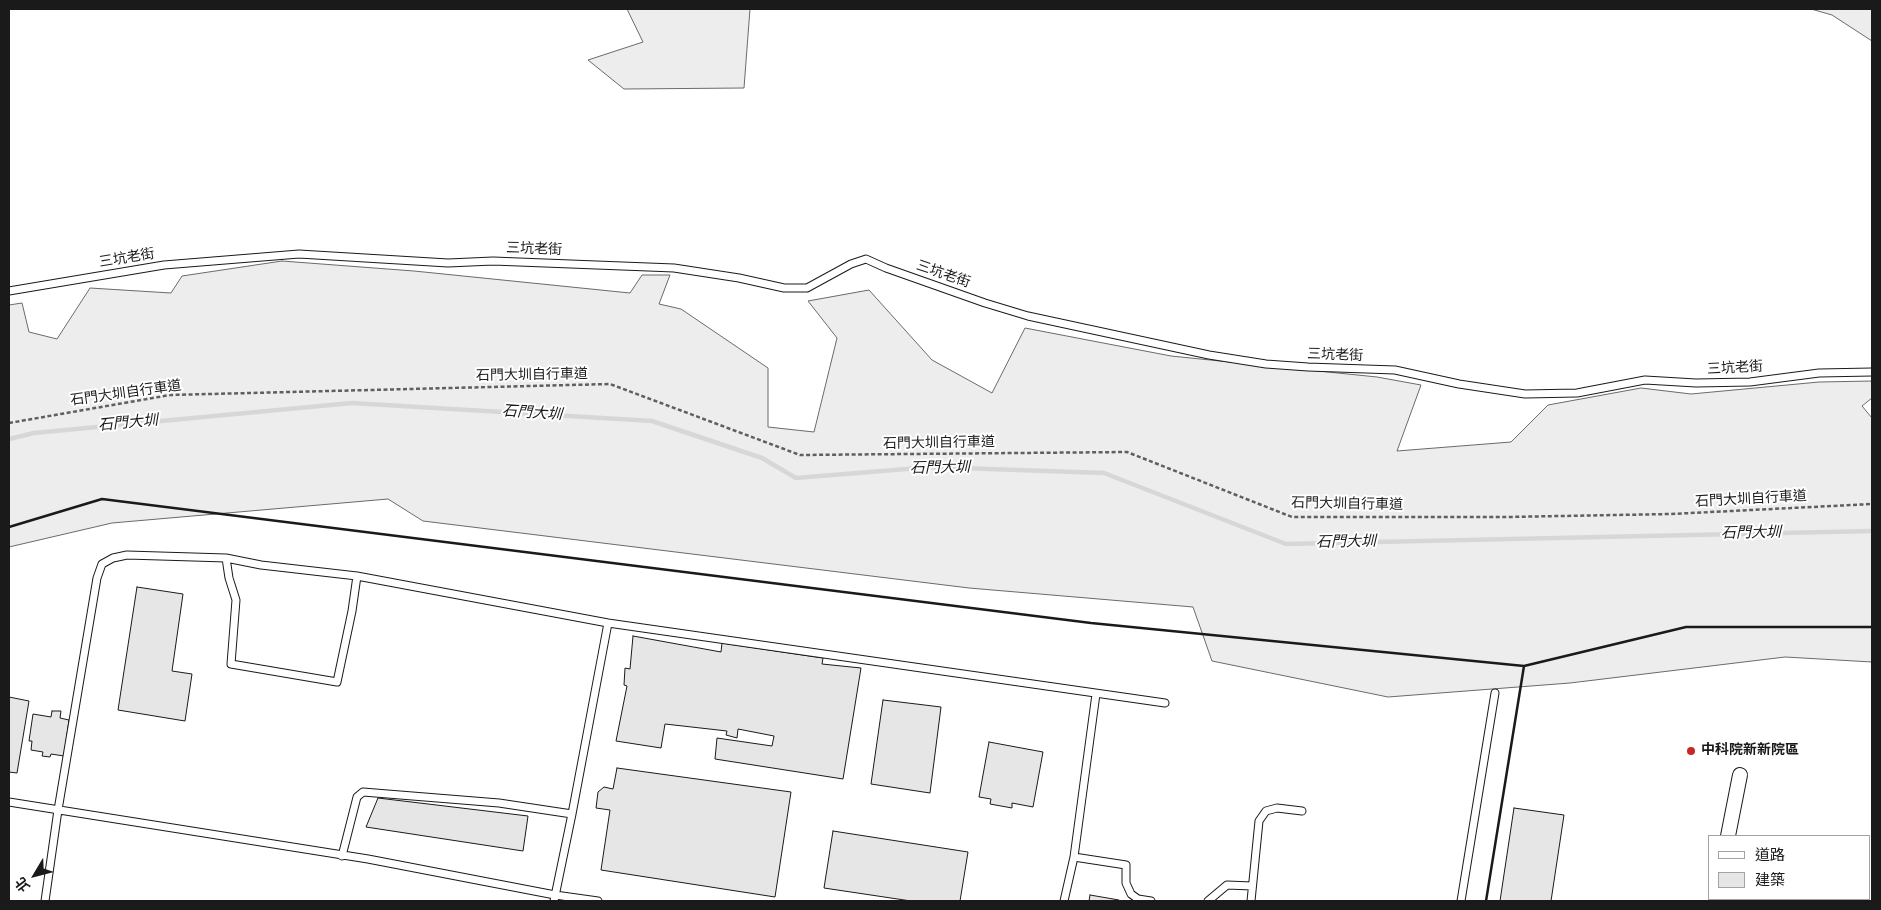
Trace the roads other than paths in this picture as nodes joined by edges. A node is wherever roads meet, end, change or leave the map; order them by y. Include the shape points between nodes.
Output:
1 (9, 291) edge
2 (1872, 372) edge
3 (226, 558) junction
4 (357, 576) junction
5 (608, 623) junction
6 (1495, 693) dead end
7 (1096, 694) junction
8 (1165, 703) dead end
9 (1740, 775) dead end
10 (9, 802) edge
11 (58, 810) junction
12 (1302, 811) dead end
13 (572, 814) junction
14 (1728, 835) edge
15 (342, 856) junction
16 (1074, 857) junction
17 (1252, 886) junction
18 (554, 898) edge
19 (45, 901) edge
20 (598, 901) edge
21 (1064, 901) edge
22 (1151, 901) edge
23 (1208, 901) edge
24 (1251, 901) edge
25 (1461, 901) edge

1 - 2 lane, 三坑老街 via 164,265 299,254 448,263 493,261 674,268 784,288 807,288 866,259 1028,316 1209,355 1308,368 1395,370 1525,394 1577,393 1645,380 1750,382 1819,373
3 - 4 lane
3 - 4 lane via 236,600 231,664 337,682
3 - 11 lane via 127,555 102,564
4 - 5 lane
5 - 7 lane
5 - 13 lane
6 - 25 lane
7 - 8 lane
7 - 16 lane
9 - 14 street
10 - 11 lane
11 - 15 lane
11 - 19 lane
12 - 17 lane via 1277,808 1266,811 1259,821
13 - 15 lane via 498,803 363,792 357,797
13 - 18 lane
15 - 18 lane
16 - 21 lane
16 - 22 lane via 1126,865 1130,894
17 - 23 lane via 1227,885
17 - 24 lane
18 - 20 lane

